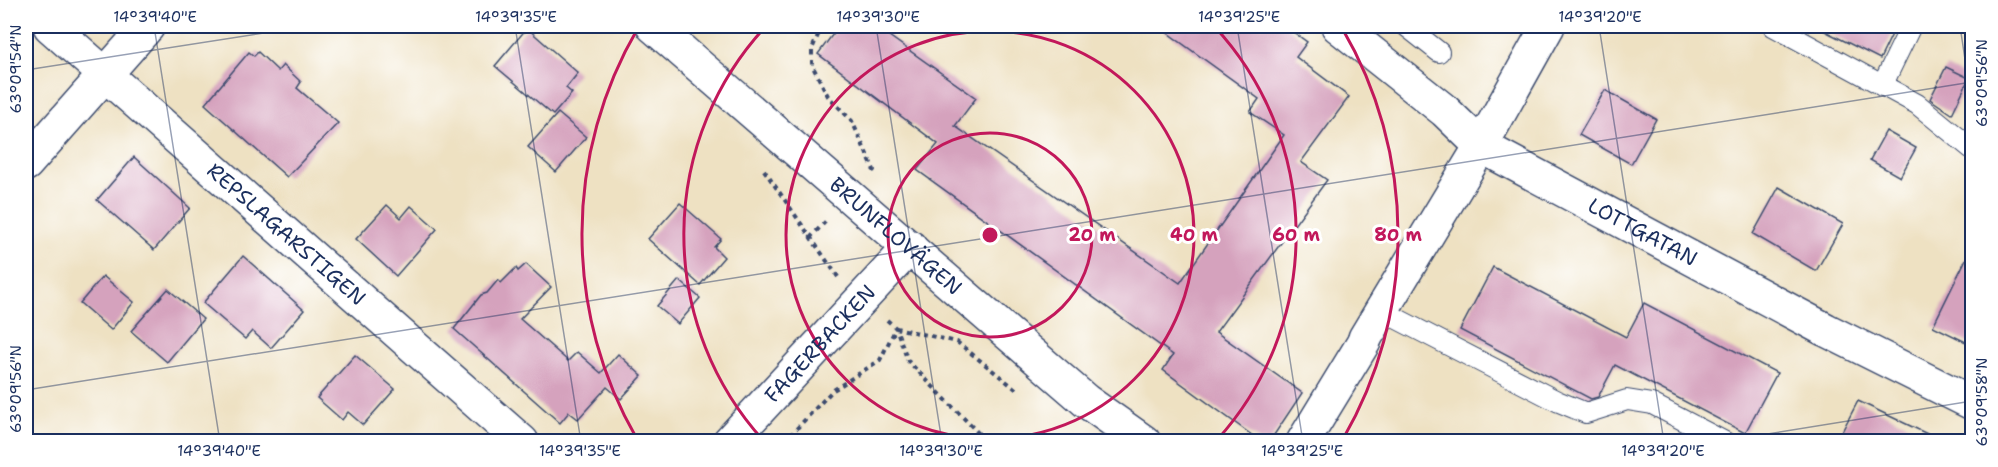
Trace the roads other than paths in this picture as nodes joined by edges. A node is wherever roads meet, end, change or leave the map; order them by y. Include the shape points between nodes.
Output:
1 (50, 26) edge
2 (148, 26) edge
3 (653, 26) edge
4 (1338, 26) edge
5 (1406, 26) edge
6 (1548, 26) edge
7 (1773, 26) edge
8 (1911, 26) edge
9 (1439, 52) dead end
10 (105, 73) junction
11 (1882, 86) junction
12 (1481, 146) junction
13 (1972, 149) edge
14 (26, 164) edge
15 (910, 247) junction
16 (1370, 330) junction
17 (1972, 403) edge
18 (522, 441) edge
19 (729, 441) edge
20 (1144, 441) edge
21 (1303, 441) edge
22 (1725, 441) edge

1 - 10 street, REPSLAGARSTIGEN
2 - 10 street
3 - 15 street, BRUNFLOVÄGEN
4 - 12 street, LOTTGATAN via 1445,111
5 - 9 lane
6 - 12 street
7 - 11 lane
8 - 11 lane
10 - 14 street
10 - 18 street, REPSLAGARSTIGEN
11 - 13 lane via 1917,104
12 - 16 street
12 - 17 street, LOTTGATAN via 1826,330
15 - 19 street, FAGERBACKEN
15 - 20 street, BRUNFLOVÄGEN via 1086,400
16 - 21 street
16 - 22 lane via 1586,413 1627,400 1652,404

